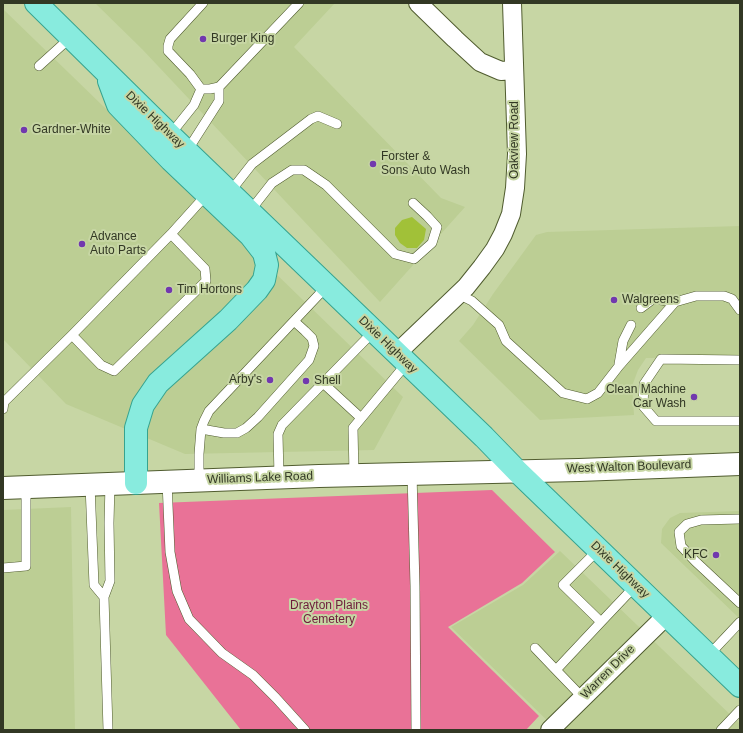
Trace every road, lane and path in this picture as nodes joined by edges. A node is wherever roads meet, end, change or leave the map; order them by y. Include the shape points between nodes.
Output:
1 (36, 3) edge
2 (203, 3) edge
3 (299, 3) edge
4 (418, 3) edge
5 (512, 3) edge
6 (71, 37) junction
7 (40, 66) dead end
8 (514, 70) junction
9 (106, 73) junction
10 (218, 87) junction
11 (202, 89) junction
12 (337, 124) dead end
13 (170, 135) junction
14 (187, 151) junction
15 (230, 192) junction
16 (207, 194) junction
17 (413, 204) dead end
18 (250, 211) junction
19 (171, 234) junction
20 (327, 286) junction
21 (458, 294) junction
22 (675, 302) junction
23 (641, 308) dead end
24 (740, 310) edge
25 (294, 321) junction
26 (631, 325) dead end
27 (374, 331) junction
28 (72, 335) junction
29 (402, 358) junction
30 (740, 360) edge
31 (619, 366) junction
32 (323, 383) junction
33 (3, 409) edge
34 (361, 418) junction
35 (740, 421) edge
36 (201, 429) junction
37 (740, 464) edge
38 (517, 471) junction
39 (412, 473) junction
40 (354, 475) junction
41 (279, 477) junction
42 (199, 480) junction
43 (167, 482) junction
44 (136, 483) junction
45 (100, 485) junction
46 (3, 488) edge
47 (26, 488) junction
48 (740, 519) edge
49 (599, 549) junction
50 (3, 568) edge
51 (636, 585) junction
52 (104, 597) junction
53 (740, 603) edge
54 (667, 615) junction
55 (601, 622) junction
56 (740, 622) edge
57 (534, 648) dead end
58 (708, 655) junction
59 (556, 670) junction
60 (740, 686) edge
61 (583, 698) junction
62 (740, 710) edge
63 (108, 730) edge
64 (305, 730) edge
65 (416, 730) edge
66 (550, 730) edge
67 (721, 730) edge

1 - 6 main road, Dixie Highway
2 - 11 lane via 170,39 168,46 168,51
3 - 10 lane
4 - 8 street via 480,62 501,71
5 - 8 street, Oakview Road
6 - 7 lane
6 - 9 main road, Dixie Highway
8 - 21 street, Oakview Road via 518,154 510,214 495,249
9 - 13 main road, Dixie Highway
9 - 16 main road via 118,106
10 - 11 lane
10 - 14 lane via 218,101
11 - 13 lane via 194,105
12 - 15 lane via 318,116 311,119 252,164
13 - 14 main road, Dixie Highway
14 - 15 main road, Dixie Highway
15 - 18 main road, Dixie Highway
16 - 19 lane
16 - 44 main road via 264,253 267,265 264,280 228,320 158,383 143,405 136,428
17 - 18 lane via 437,227 432,243 414,259 395,254 326,185 304,170 292,170 272,183
18 - 20 main road, Dixie Highway
19 - 28 lane
19 - 28 lane via 205,270 206,281 114,370 101,365
20 - 25 lane
20 - 27 main road, Dixie Highway
21 - 29 street, Oakview Road
21 - 31 lane via 472,302 499,325 506,341 563,393 587,399 598,393
22 - 23 lane via 653,299
22 - 24 lane via 696,296 724,296 732,299
22 - 31 lane
25 - 36 lane via 209,411
25 - 36 lane via 312,338 314,346 309,360 246,428 236,433
26 - 31 lane via 623,341
27 - 29 main road, Dixie Highway
27 - 32 lane
28 - 33 lane via 4,402
29 - 34 lane
29 - 38 main road, Dixie Highway
30 - 35 lane via 661,359 644,384 643,406 656,421
32 - 34 lane
32 - 41 lane via 282,425 278,434
34 - 40 lane via 353,428
36 - 42 lane
37 - 38 main road, West Walton Boulevard
38 - 39 main road, Williams Lake Road
38 - 49 main road, Dixie Highway
39 - 40 main road, Williams Lake Road
39 - 65 lane
40 - 41 main road, Williams Lake Road
41 - 42 main road, Williams Lake Road
42 - 43 main road, Williams Lake Road
43 - 44 main road, Williams Lake Road
43 - 64 lane via 170,552 177,591 189,619 222,653 253,675
44 - 45 main road, Williams Lake Road
45 - 47 main road, Williams Lake Road
45 - 52 lane via 109,523 110,581
45 - 52 lane via 94,585
46 - 47 main road, Williams Lake Road
47 - 50 lane via 26,566
48 - 53 lane via 701,520 687,524 679,532 681,546
49 - 51 main road, Dixie Highway
49 - 55 lane via 563,585
51 - 54 main road, Dixie Highway
51 - 55 lane
52 - 63 lane
54 - 58 main road, Dixie Highway
54 - 61 street, Warren Drive
55 - 59 lane
56 - 58 lane
57 - 59 lane
58 - 60 main road, Dixie Highway
59 - 61 lane
61 - 66 street, Warren Drive
62 - 67 lane

